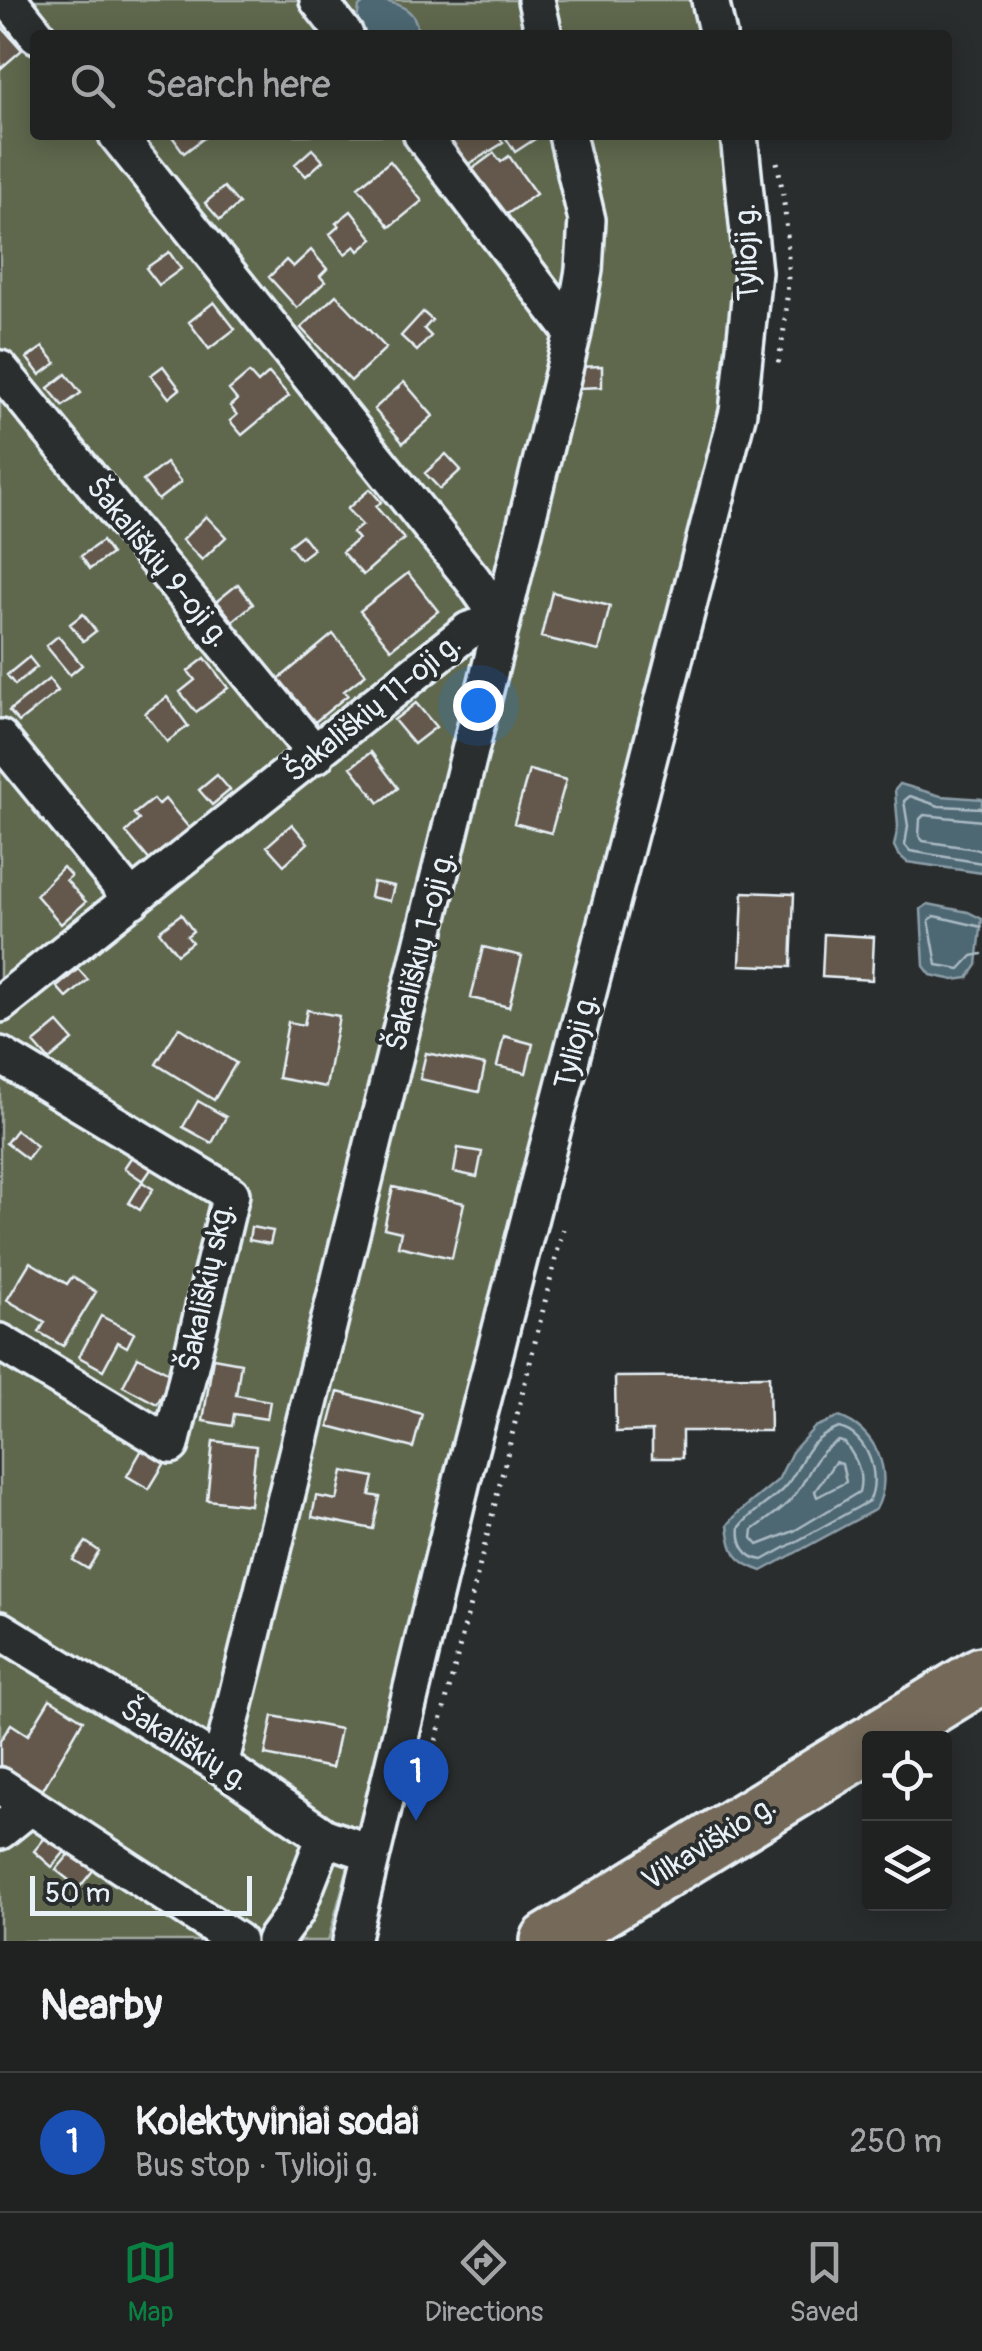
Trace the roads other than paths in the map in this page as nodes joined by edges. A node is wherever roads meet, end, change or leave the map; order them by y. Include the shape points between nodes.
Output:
1 (10, 0) edge
2 (318, 0) edge
3 (536, 0) edge
4 (710, 0) edge
5 (34, 30) edge
6 (341, 30) edge
7 (543, 30) edge
8 (717, 30) edge
9 (122, 140) edge
10 (426, 140) edge
11 (569, 140) edge
12 (740, 140) edge
13 (573, 333) junction
14 (0, 370) edge
15 (502, 620) junction
16 (0, 738) edge
17 (316, 754) junction
18 (132, 900) junction
19 (0, 1004) edge
20 (0, 1055) edge
21 (0, 1342) edge
22 (0, 1630) edge
23 (982, 1675) edge
24 (890, 1731) edge
25 (862, 1749) edge
26 (220, 1766) junction
27 (0, 1786) edge
28 (31, 1806) junction
29 (0, 1831) edge
30 (325, 1837) junction
31 (372, 1854) junction
32 (236, 1941) edge
33 (274, 1941) edge
34 (351, 1941) edge
35 (549, 1941) edge

1 - 5 street
2 - 6 street
3 - 7 street
4 - 8 street
9 - 15 street
10 - 13 street
11 - 13 street, Šakališkių 1-oji g. via 588,220
12 - 31 street, Tylioji g. via 754,272 738,412
13 - 15 street, Šakališkių 1-oji g.
14 - 17 street, Šakališkių 9-oji g.
15 - 17 street, Šakališkių 11-oji g. via 470,630
15 - 26 street, Šakališkių 1-oji g.
16 - 18 street
17 - 18 street, Šakališkių 11-oji g.
18 - 19 street, Šakališkių 11-oji g.
20 - 21 street, Šakališkių skg. via 231,1194 171,1445
22 - 26 street, Šakališkių g.
23 - 24 highway
25 - 35 highway, Vilkaviškio g.
26 - 30 street, Šakališkių g.
27 - 28 street
28 - 29 street
28 - 32 street
30 - 31 street, Šakališkių g.
30 - 33 street via 296,1911
31 - 34 street, Tylioji g.

